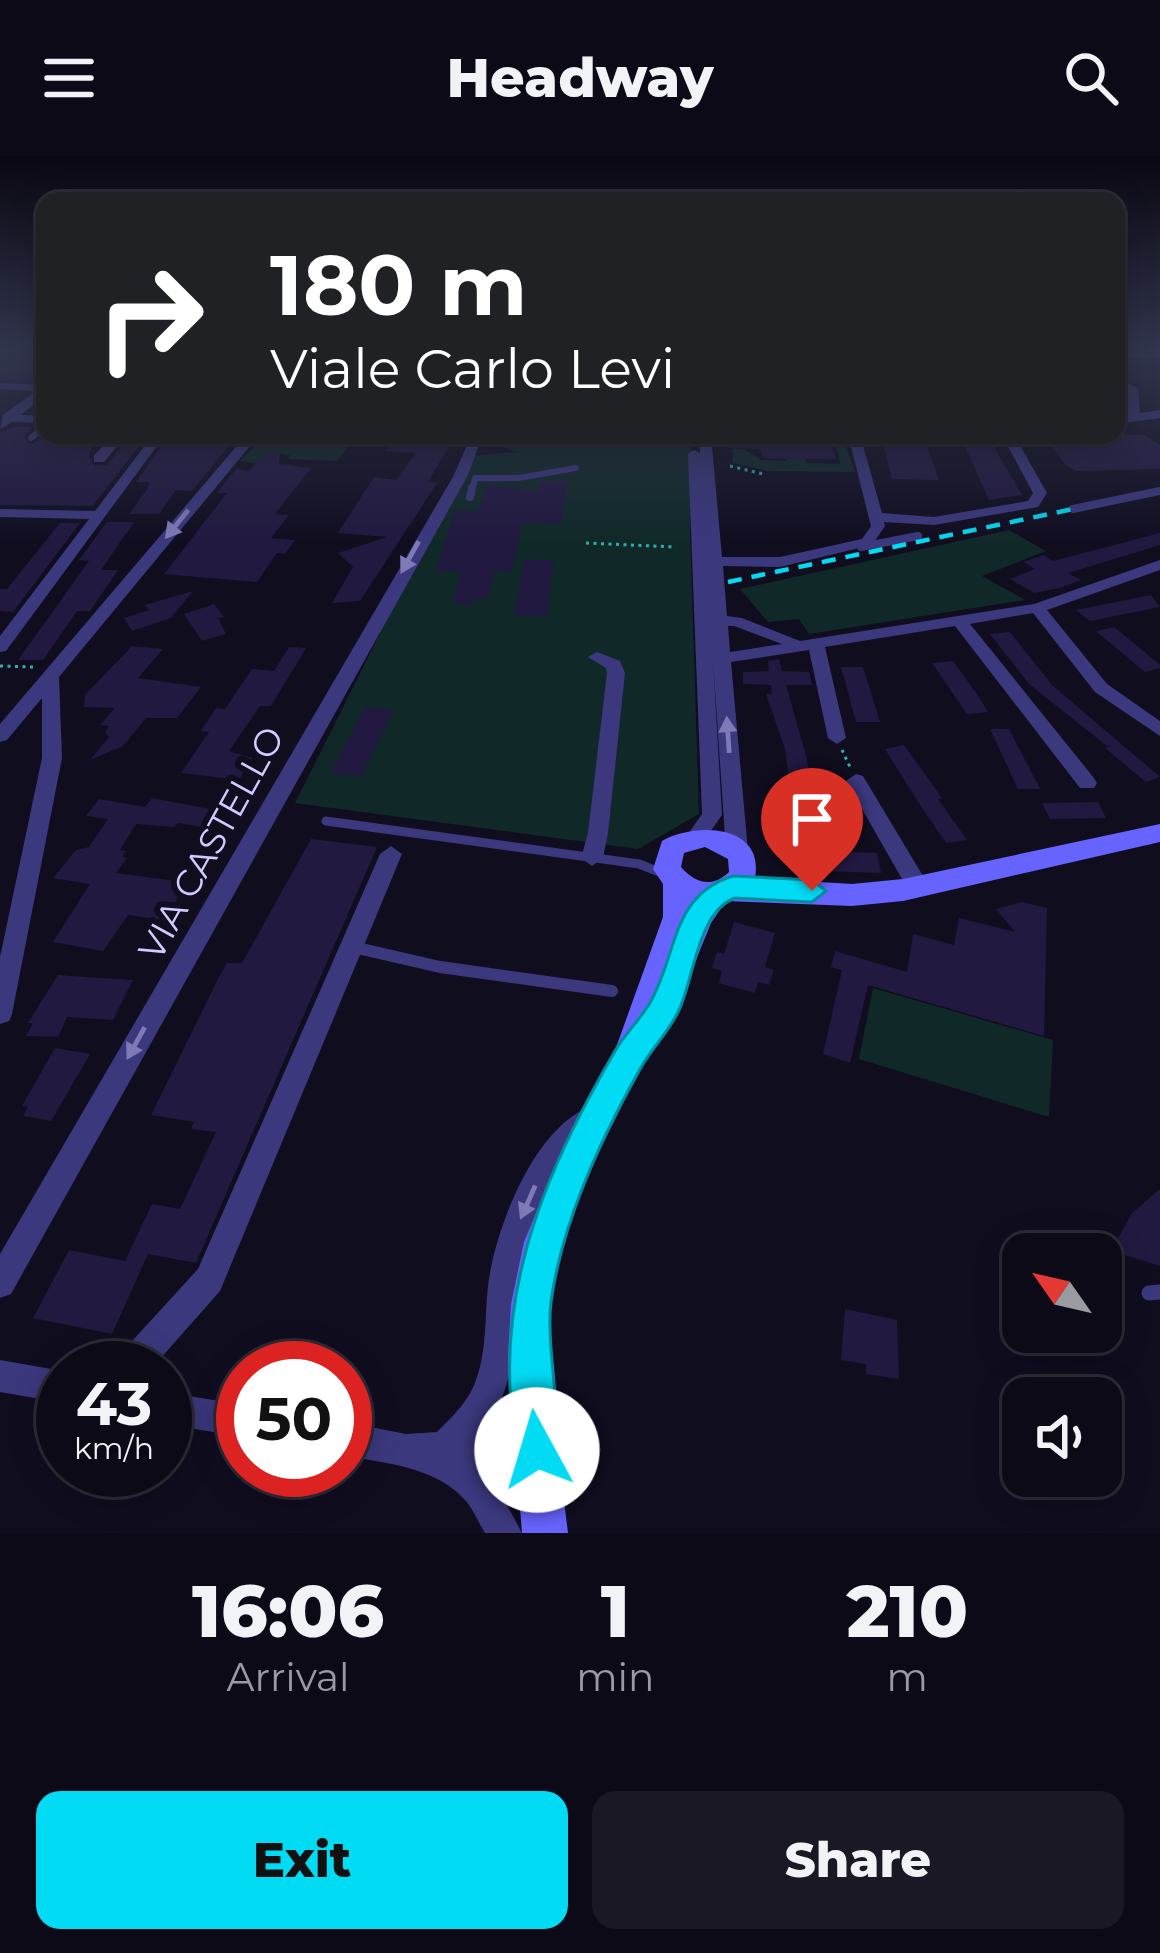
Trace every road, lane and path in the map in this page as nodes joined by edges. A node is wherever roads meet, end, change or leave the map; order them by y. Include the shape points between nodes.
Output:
1 (1158, 414) edge
2 (1134, 417) joint
3 (1125, 418) edge
4 (3, 420) edge
5 (36, 422) edge
6 (36, 433) edge
7 (31, 438) dead end
8 (112, 444) edge
9 (152, 444) edge
10 (245, 444) edge
11 (473, 444) edge
12 (694, 444) edge
13 (705, 444) edge
14 (857, 444) edge
15 (1013, 444) edge
16 (99, 459) dead end
17 (730, 466) dead end
18 (577, 468) dead end
19 (763, 474) dead end
20 (1160, 491) edge
21 (470, 497) dead end
22 (1073, 509) dead end
23 (0, 513) edge
24 (100, 514) junction
25 (877, 517) junction
26 (918, 536) dead end
27 (586, 543) dead end
28 (676, 547) dead end
29 (857, 548) junction
30 (707, 561) junction
31 (1157, 568) edge
32 (717, 592) junction
33 (1037, 608) junction
34 (711, 620) junction
35 (959, 620) junction
36 (743, 624) junction
37 (7, 629) edge
38 (813, 644) junction
39 (0, 647) edge
40 (713, 654) junction
41 (747, 655) junction
42 (597, 657) dead end
43 (0, 666) edge
44 (54, 672) junction
45 (1160, 730) edge
46 (0, 736) edge
47 (837, 738) joint
48 (856, 782) joint
49 (1087, 783) dead end
50 (326, 821) dead end
51 (1160, 832) edge
52 (696, 837) junction
53 (391, 854) dead end
54 (592, 858) junction
55 (639, 864) junction
56 (672, 872) junction
57 (732, 873) junction
58 (919, 887) junction
59 (352, 947) junction
60 (612, 991) dead end
61 (0, 1014) edge
62 (629, 1056) junction
63 (600, 1112) junction
64 (0, 1283) edge
65 (152, 1341) edge
66 (6, 1371) edge
67 (36, 1379) edge
68 (372, 1444) edge
69 (537, 1450) junction
70 (451, 1459) junction
71 (504, 1533) edge
72 (545, 1533) edge

1 - 2 street
2 - 3 street
4 - 5 street
6 - 7 lane
8 - 16 street
9 - 24 street
10 -> 44 street
11 -> 64 street, VIA CASTELLO
12 - 30 street
13 - 30 street
14 - 25 street
15 - 25 street via 1040,493 1033,504 934,520
17 - 19 path
18 - 21 lane via 475,478
20 - 22 lane
23 - 24 street
24 - 37 street
25 - 29 street via 873,537
26 - 29 lane
27 - 28 path
29 - 30 street via 780,562
30 - 32 street
30 - 34 street
31 - 33 street
32 - 34 street
32 - 36 street
33 - 35 street
33 - 45 street via 1101,688
34 - 36 street
34 - 40 street
35 - 38 street
35 - 49 street
36 - 38 street
36 - 41 street
37 - 39 street
38 - 41 street
38 - 47 street
40 - 41 street
40 - 52 street via 712,815
57 -> 40 street
42 - 54 street via 616,673
43 - 44 path
44 - 46 street
44 - 61 street via 52,758
47 - 48 path
48 - 58 street
50 - 54 lane
51 - 58 main road
52 - 56 main road via 679,843
52 - 57 main road via 715,838
53 - 59 street
54 - 55 lane
55 - 56 lane
55 - 56 lane
56 - 57 main road via 694,892
56 - 62 main road via 677,917
57 - 58 main road via 852,895
57 - 62 main road via 696,921 665,1006
59 - 60 lane
59 - 65 street via 209,1280
62 - 63 main road
63 - 69 main road via 543,1242 531,1304
63 -> 70 street via 571,1135 524,1204 489,1391
66 - 67 street
68 - 70 street
69 - 70 street via 528,1467 502,1478
69 - 72 main road
70 - 71 street

